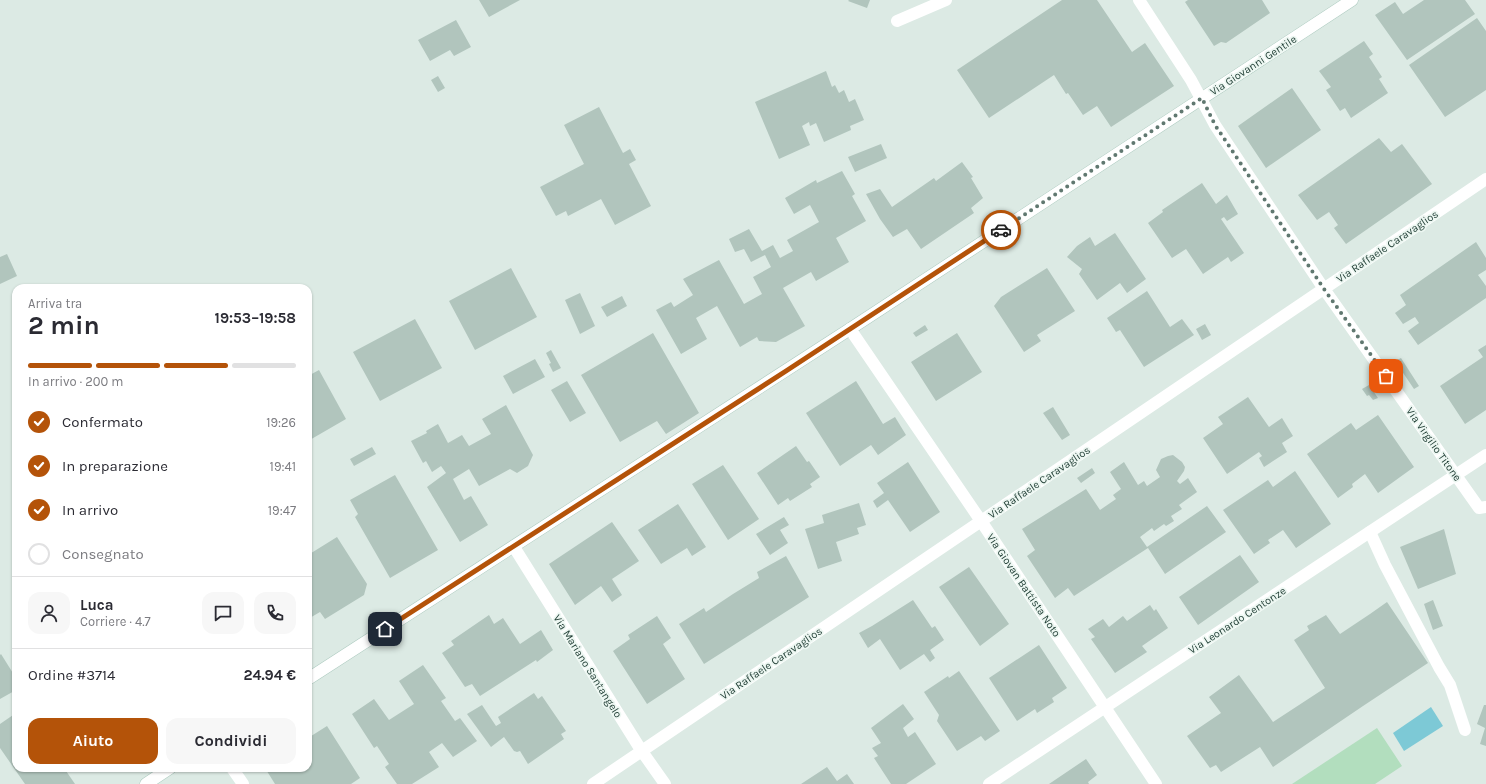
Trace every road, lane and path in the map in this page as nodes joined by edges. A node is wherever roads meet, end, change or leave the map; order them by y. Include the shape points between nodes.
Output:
1 (946, 0) edge
2 (1139, 0) edge
3 (1352, 0) edge
4 (897, 21) dead end
5 (1202, 98) junction
6 (1486, 179) edge
7 (1324, 289) junction
8 (850, 329) junction
9 (1486, 455) edge
10 (1456, 475) junction
11 (1483, 507) edge
12 (982, 521) junction
13 (1370, 532) junction
14 (514, 547) junction
15 (312, 676) edge
16 (1105, 707) junction
17 (1465, 730) dead end
18 (641, 750) junction
19 (164, 772) edge
20 (235, 772) edge
21 (146, 784) edge
22 (243, 784) edge
23 (593, 784) edge
24 (665, 784) edge
25 (989, 784) edge
26 (1156, 784) edge

1 - 4 street
2 - 5 street, Via Virgilio Titone
3 - 5 street, Via Giovanni Gentile
5 - 7 street, Via Virgilio Titone via 1215,125
5 - 8 street, Via Giovanni Gentile
6 - 7 street, Via Raffaele Caravaglios
7 - 10 street, Via Virgilio Titone
7 - 12 street, Via Raffaele Caravaglios
8 - 12 street, Via Giovan Battista Noto
8 - 14 street, Via Giovanni Gentile
9 - 10 street, Via Leonardo Centonze
10 - 11 street, Via Virgilio Titone
10 - 13 street, Via Leonardo Centonze
12 - 16 street, Via Giovan Battista Noto
12 - 18 street, Via Raffaele Caravaglios
13 - 16 street, Via Leonardo Centonze
13 - 17 street via 1388,572 1450,685
14 - 15 street, Via Giovanni Gentile
14 - 18 street, Via Mariano Santangelo
16 - 25 street, Via Leonardo Centonze
16 - 26 street, Via Giovan Battista Noto
18 - 23 street, Via Raffaele Caravaglios
18 - 24 street, Via Mariano Santangelo
19 - 21 street
20 - 22 street

